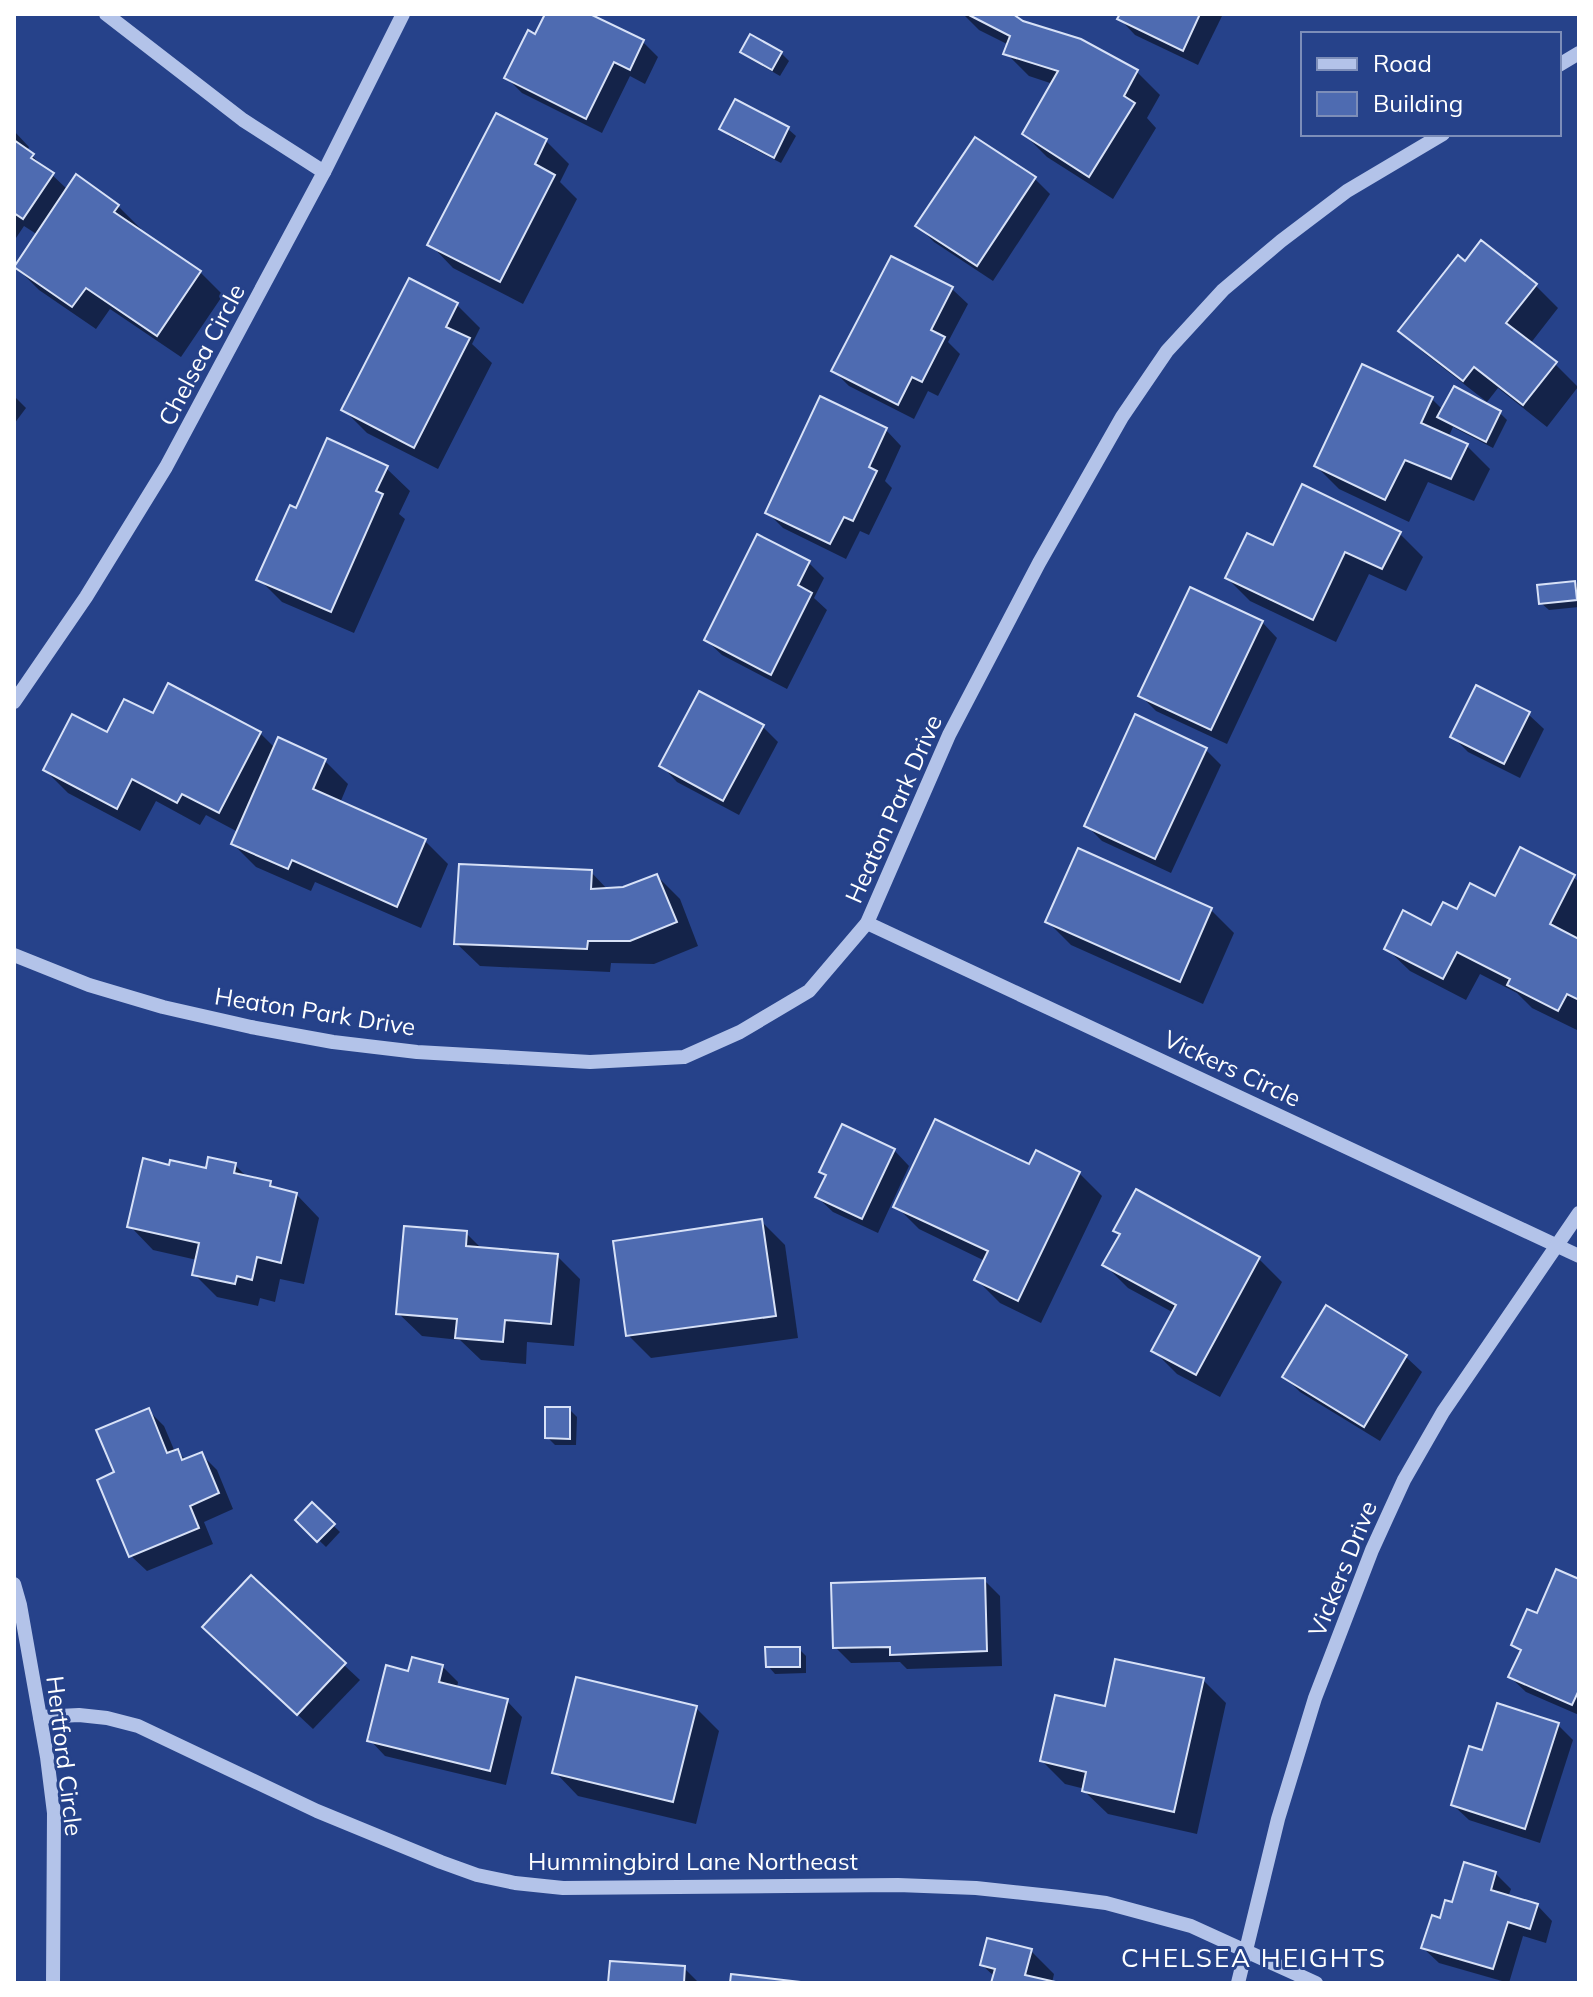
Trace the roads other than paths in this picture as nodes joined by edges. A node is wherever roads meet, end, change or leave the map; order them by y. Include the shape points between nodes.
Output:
1 (106, 14) edge
2 (403, 14) edge
3 (1579, 53) edge
4 (1561, 64) edge
5 (1440, 136) edge
6 (324, 172) junction
7 (14, 702) edge
8 (867, 923) junction
9 (14, 955) edge
10 (1579, 1213) edge
11 (1557, 1246) junction
12 (1579, 1256) edge
13 (14, 1584) edge
14 (40, 1717) junction
15 (1246, 1950) junction
16 (53, 1983) edge
17 (1238, 1983) edge
18 (1316, 1983) edge

1 - 6 street via 243,120
2 - 6 street, Chelsea Circle
3 - 4 street
5 - 8 street, Heaton Park Drive via 1347,191 1281,241 1223,290 1167,351 1122,417 1039,563 949,735
6 - 7 street, Chelsea Circle via 166,467
8 - 9 street, Heaton Park Drive via 809,991 740,1032 684,1057 590,1062 333,1042 163,1007
8 - 11 street, Vickers Circle
10 - 11 street, Vickers Drive
11 - 12 street, Vickers Circle
11 - 15 street, Vickers Drive via 1443,1412 1372,1550 1315,1698
13 - 14 street, Hertford Circle
14 - 15 street, Hummingbird Lane Northeast via 79,1715 138,1726 344,1822 477,1875 515,1883 563,1888 976,1888 1106,1903 1191,1926
14 - 16 street, Hertford Circle via 54,1813
15 - 17 street, Vickers Drive
15 - 18 street, Hummingbird Lane Northeast

